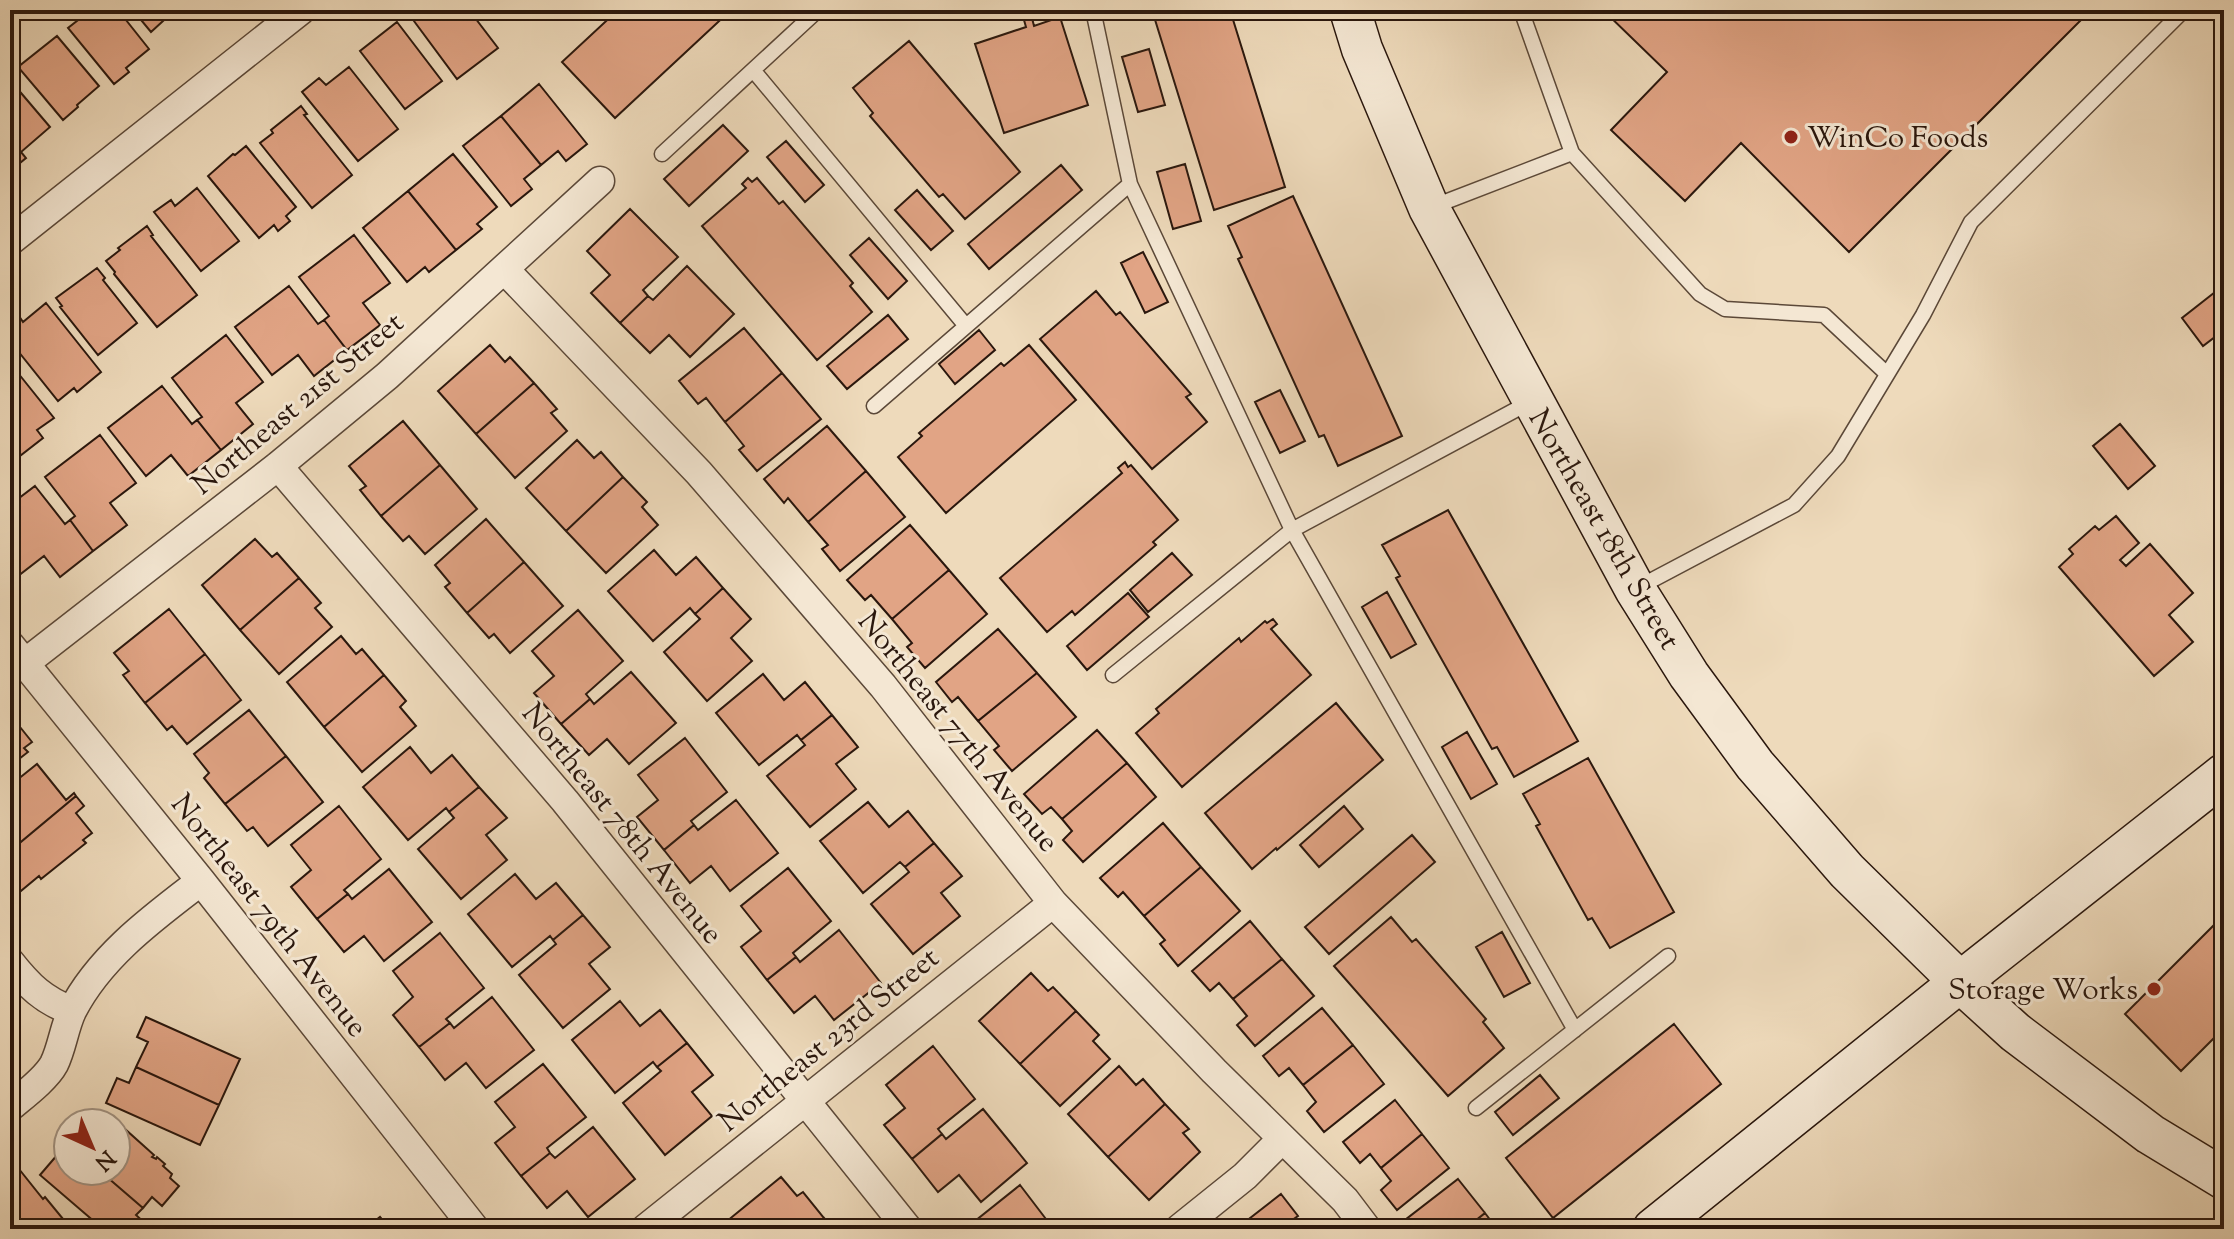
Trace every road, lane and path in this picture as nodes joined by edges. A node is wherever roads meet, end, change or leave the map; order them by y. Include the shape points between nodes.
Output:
1 (818, 10) edge
2 (1093, 10) edge
3 (1350, 10) edge
4 (1521, 10) edge
5 (2184, 10) edge
6 (292, 13) edge
7 (753, 70) junction
8 (1572, 153) junction
9 (662, 154) dead end
10 (600, 181) dead end
11 (1130, 184) junction
12 (1429, 208) junction
13 (10, 241) edge
14 (505, 270) junction
15 (966, 326) junction
16 (1887, 374) junction
17 (1533, 400) junction
18 (874, 406) dead end
19 (278, 466) junction
20 (1292, 530) junction
21 (1635, 589) junction
22 (17, 654) edge
23 (1113, 675) dead end
24 (2224, 774) edge
25 (201, 881) junction
26 (1053, 903) junction
27 (1668, 956) dead end
28 (10, 962) edge
29 (1960, 982) junction
30 (72, 1011) junction
31 (1575, 1030) junction
32 (805, 1101) junction
33 (10, 1107) edge
34 (1476, 1108) dead end
35 (1281, 1140) junction
36 (2224, 1179) edge
37 (475, 1229) edge
38 (645, 1229) edge
39 (908, 1229) edge
40 (1179, 1229) edge
41 (1367, 1229) edge
42 (1653, 1229) edge

1 - 7 lane
2 - 11 lane
3 - 12 street, Northeast 18th Street
4 - 8 lane
5 - 16 lane via 1971,222
6 - 13 street
7 - 9 lane
7 - 15 lane
8 - 12 lane
8 - 16 lane via 1700,294 1725,309 1824,315
10 - 14 street, Northeast 21st Street
11 - 15 lane
11 - 20 lane
12 - 17 street, Northeast 18th Street
14 - 19 street, Northeast 21st Street
14 - 26 street, Northeast 77th Avenue via 709,485 883,686
15 - 18 lane
16 - 21 lane via 1838,456 1794,505
17 - 20 lane
17 - 21 street, Northeast 18th Street
19 - 22 street, Northeast 21st Street
19 - 32 street, Northeast 78th Avenue via 565,801
20 - 23 lane
20 - 31 lane
21 - 29 street, Northeast 18th Street via 1755,765 1847,871
22 - 25 street, Northeast 79th Avenue
24 - 29 street
25 - 30 street via 139,929 100,969
25 - 37 street, Northeast 79th Avenue
26 - 32 street, Northeast 23rd Street
26 - 35 street, Northeast 77th Avenue
27 - 31 lane
28 - 30 street via 29,986 52,1004
29 - 36 street, Northeast 18th Street via 2031,1046 2150,1134
29 - 42 street
30 - 33 street via 53,1066
31 - 34 lane
32 - 38 street, Northeast 23rd Street
32 - 39 street, Northeast 78th Avenue
35 - 40 street
35 - 41 street, Northeast 77th Avenue via 1345,1200

